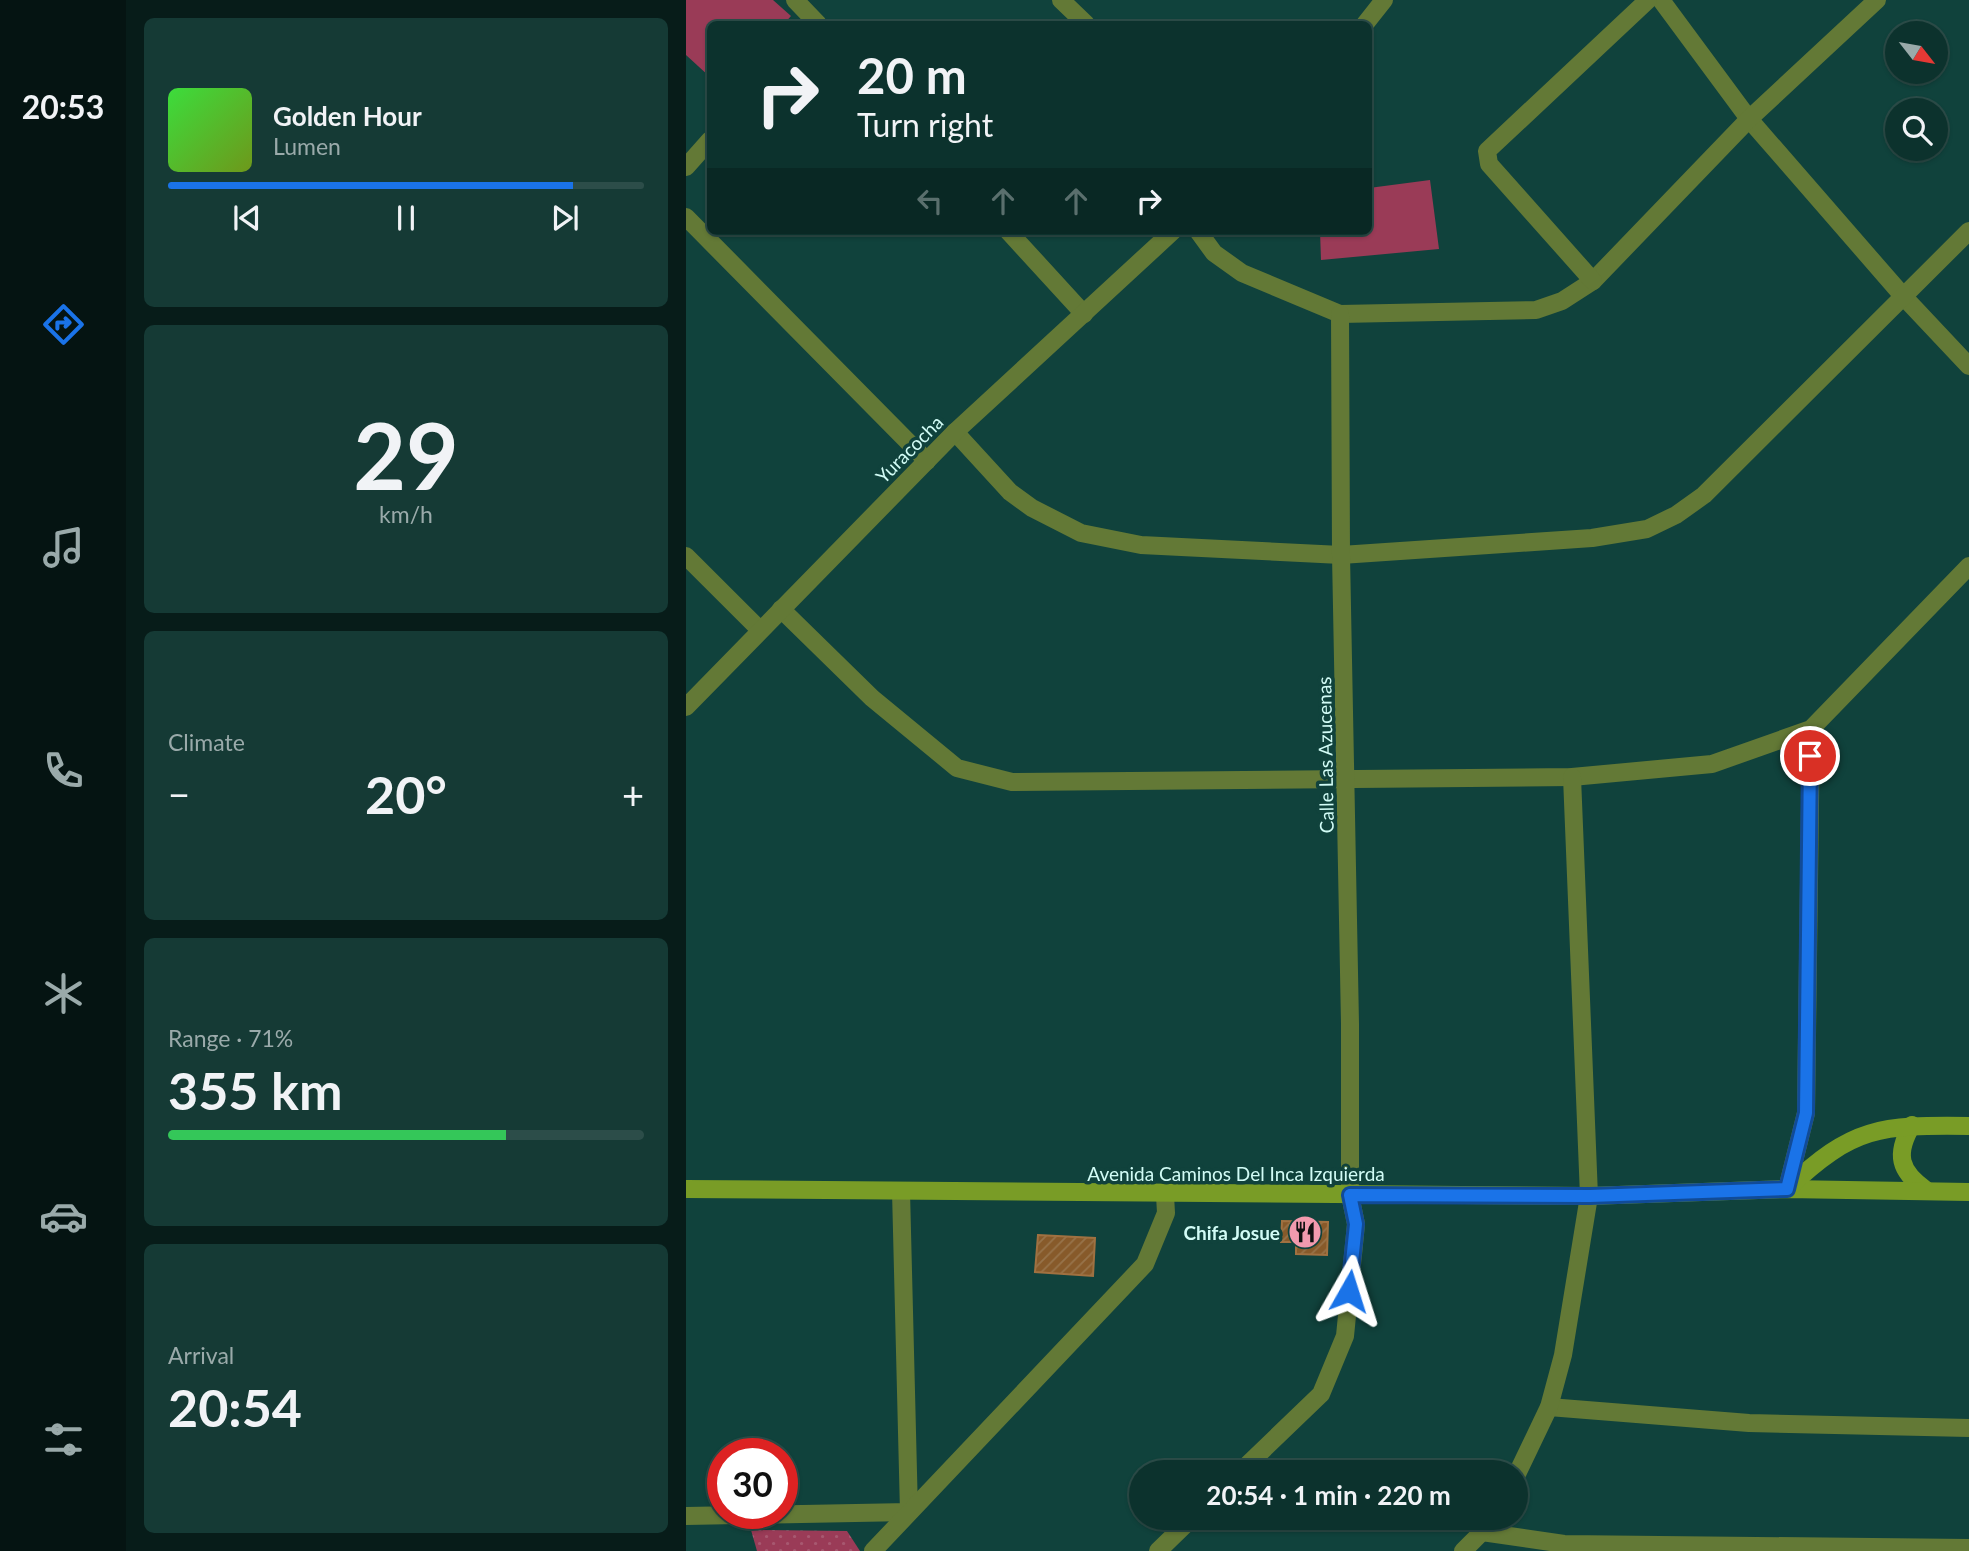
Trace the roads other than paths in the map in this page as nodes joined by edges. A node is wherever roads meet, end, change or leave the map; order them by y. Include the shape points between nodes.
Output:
1 (795, 0) edge
2 (1061, 0) edge
3 (1384, 0) edge
4 (1648, 0) edge
5 (1661, 0) edge
6 (1877, 0) edge
7 (815, 21) edge
8 (1083, 21) edge
9 (1367, 21) edge
10 (1749, 119) junction
11 (707, 143) edge
12 (686, 167) edge
13 (686, 217) edge
14 (1969, 231) edge
15 (1012, 235) edge
16 (1169, 235) edge
17 (1201, 235) edge
18 (1593, 281) junction
19 (1903, 296) junction
20 (1084, 314) junction
21 (1340, 314) junction
22 (1969, 366) edge
23 (955, 432) junction
24 (927, 461) junction
25 (1341, 555) junction
26 (686, 556) edge
27 (1969, 566) edge
28 (781, 609) junction
29 (760, 630) junction
30 (686, 707) edge
31 (1811, 729) junction
32 (1347, 777) junction
33 (1572, 777) junction
34 (1912, 1125) junction
35 (1969, 1126) edge
36 (686, 1189) edge
37 (1787, 1189) junction
38 (901, 1191) junction
39 (1926, 1191) junction
40 (1969, 1192) edge
41 (1165, 1195) junction
42 (1350, 1195) junction
43 (1590, 1196) junction
44 (1549, 1407) junction
45 (1969, 1428) edge
46 (1252, 1460) edge
47 (1524, 1460) edge
48 (909, 1512) junction
49 (686, 1516) edge
50 (1180, 1530) edge
51 (1482, 1530) edge
52 (1507, 1530) edge
53 (1832, 1548) edge
54 (1969, 1548) edge
55 (1729, 1549) edge
56 (873, 1551) edge
57 (1158, 1551) edge
58 (1463, 1551) edge

1 - 7 street
2 - 8 street
3 - 9 street
4 - 18 street via 1487,152 1489,164
5 - 10 street
6 - 10 street
10 - 18 street
10 - 19 street
11 - 12 street
13 - 24 street
14 - 19 street
15 - 20 street
16 - 20 street, Yuracocha
17 - 21 street via 1214,253 1242,273
18 - 21 street via 1562,301 1536,310
19 - 22 street
19 - 25 street via 1704,495 1647,529 1592,538
20 - 23 street, Yuracocha
21 - 25 street, Calle Las Azucenas
23 - 24 street, Yuracocha
23 - 25 street via 1010,492 1056,523 1081,533 1141,545
24 - 28 street, Yuracocha
25 - 32 street, Calle Las Azucenas
26 - 29 street
27 - 31 street
28 - 29 street, Yuracocha
28 - 32 street via 872,698 957,768 1012,782
29 - 30 street, Yuracocha
31 - 33 street via 1712,764
31 - 37 street via 1806,1113
32 - 33 street
32 - 42 street, Calle Las Azucenas
33 - 43 street
34 - 35 main road
34 - 37 main road via 1848,1139
34 - 39 main road via 1902,1142 1902,1162 1910,1179
36 - 38 main road, Avenida Caminos Del Inca Izquierda
37 - 39 main road, Avenida Caminos Del Inca Izquierda
37 - 43 main road, Avenida Caminos Del Inca Izquierda
38 - 41 main road, Avenida Caminos Del Inca Izquierda
38 - 48 street
39 - 40 main road, Avenida Caminos Del Inca Izquierda
41 - 42 main road, Avenida Caminos Del Inca Izquierda
41 - 48 street via 1167,1213 1145,1264
42 - 43 main road, Avenida Caminos Del Inca Izquierda
42 - 46 street, Calle Las Azucenas via 1356,1224 1345,1336 1321,1394
43 - 44 street via 1563,1355
44 - 45 street via 1749,1423
44 - 47 street
48 - 49 street
48 - 56 street
50 - 57 street
51 - 58 street
52 - 55 street via 1564,1544
53 - 54 street
53 - 55 street

